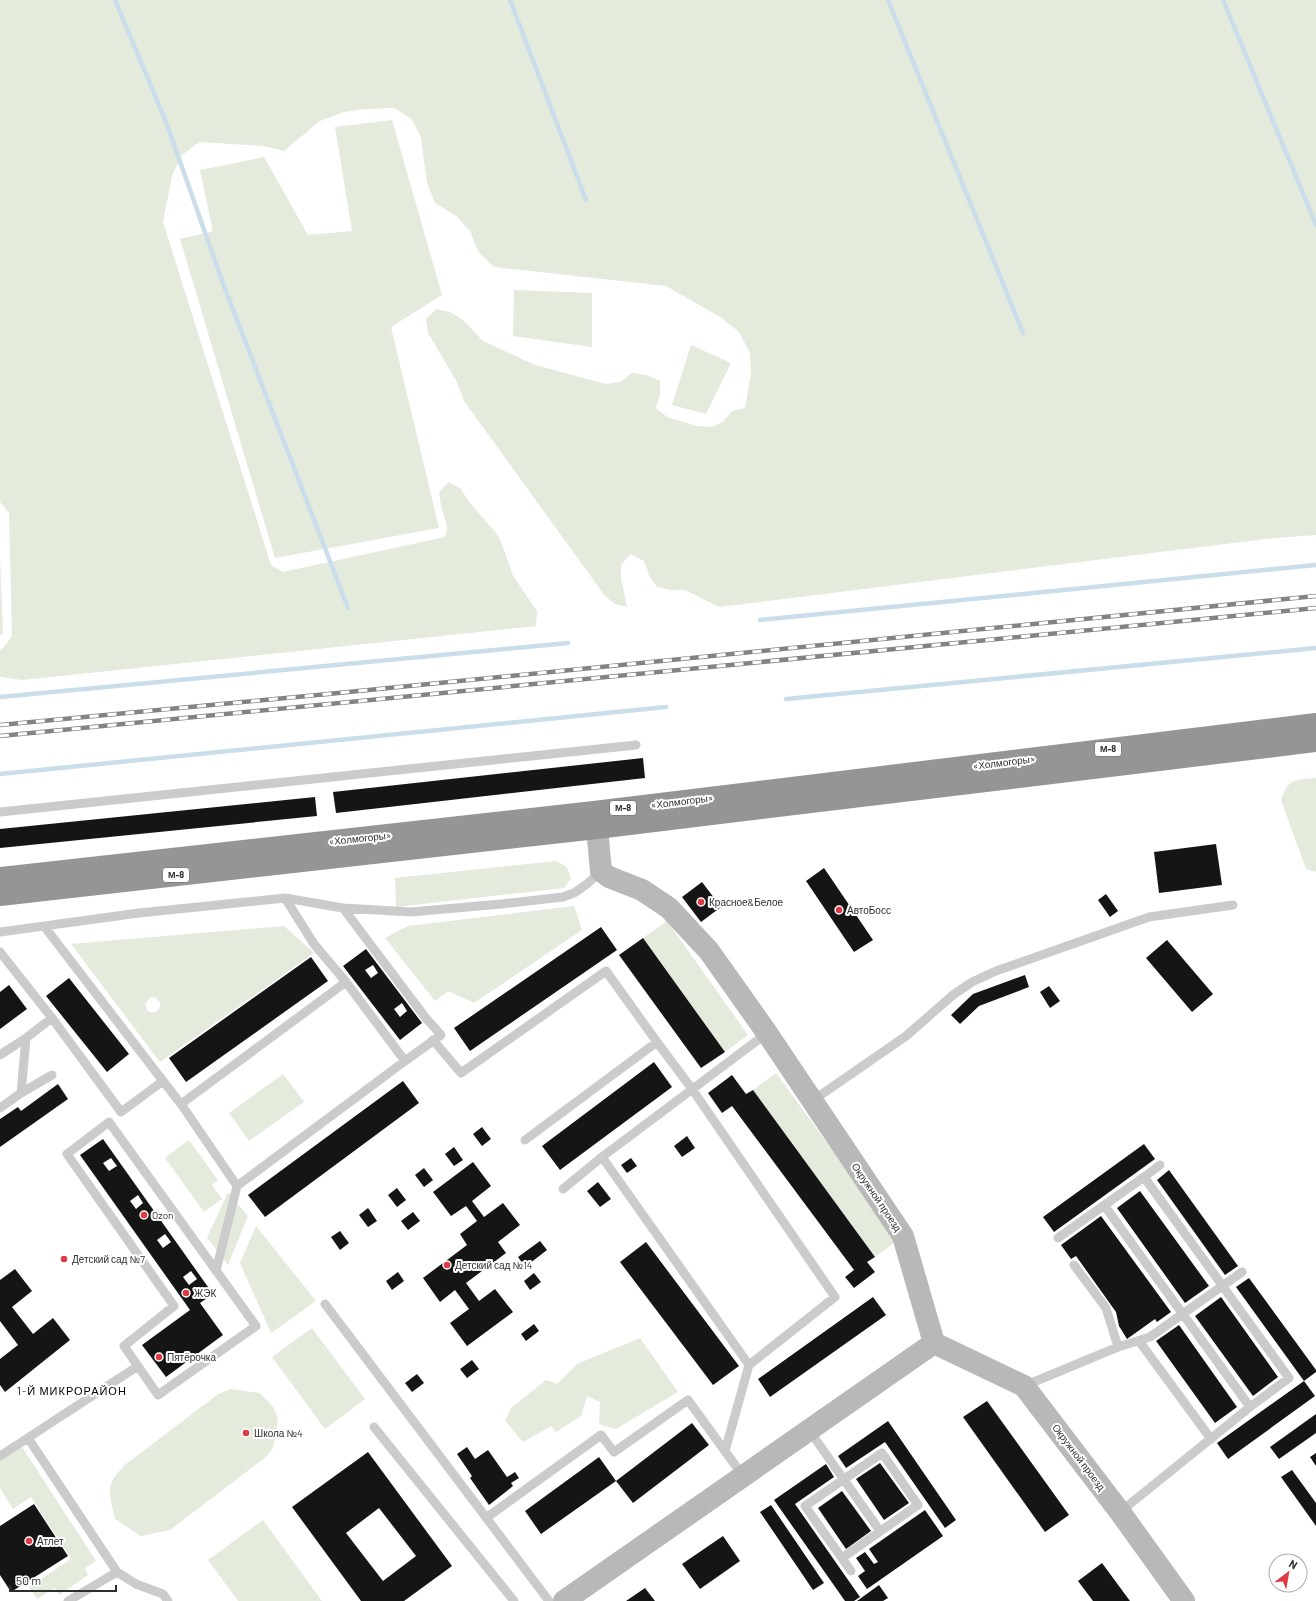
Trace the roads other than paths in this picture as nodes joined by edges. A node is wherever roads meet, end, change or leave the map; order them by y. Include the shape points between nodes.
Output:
1 (1316, 724) edge
2 (1316, 741) edge
3 (636, 745) dead end
4 (0, 812) edge
5 (597, 828) junction
6 (600, 872) junction
7 (0, 878) edge
8 (0, 895) edge
9 (285, 898) junction
10 (1233, 905) dead end
11 (343, 908) junction
12 (44, 926) junction
13 (0, 932) edge
14 (0, 952) edge
15 (346, 982) junction
16 (52, 1018) junction
17 (766, 1033) junction
18 (26, 1038) junction
19 (433, 1040) junction
20 (657, 1042) junction
21 (0, 1055) edge
22 (405, 1061) junction
23 (52, 1075) dead end
24 (163, 1081) junction
25 (692, 1089) junction
26 (21, 1093) junction
27 (812, 1101) junction
28 (181, 1104) junction
29 (0, 1108) edge
30 (121, 1112) junction
31 (109, 1122) junction
32 (525, 1140) dead end
33 (602, 1157) junction
34 (1160, 1165) dead end
35 (1144, 1177) junction
36 (238, 1186) junction
37 (563, 1189) dead end
38 (1104, 1205) junction
39 (1058, 1238) dead end
40 (1074, 1265) dead end
41 (216, 1271) junction
42 (1242, 1272) dead end
43 (1222, 1286) junction
44 (325, 1304) dead end
45 (1183, 1314) junction
46 (1139, 1341) junction
47 (934, 1343) junction
48 (1118, 1347) junction
49 (749, 1365) junction
50 (138, 1366) junction
51 (1024, 1386) junction
52 (1250, 1407) junction
53 (374, 1427) dead end
54 (809, 1430) junction
55 (28, 1438) junction
56 (1210, 1439) junction
57 (725, 1451) junction
58 (0, 1456) edge
59 (742, 1476) junction
60 (844, 1479) junction
61 (1120, 1512) junction
62 (486, 1518) junction
63 (880, 1531) junction
64 (842, 1558) junction
65 (851, 1571) dead end
66 (117, 1572) junction
67 (68, 1601) edge
68 (168, 1601) edge
69 (514, 1601) edge
70 (549, 1601) edge
71 (564, 1601) edge
72 (1184, 1601) edge

1 - 7 highway, «Холмогоры» / М-8 via 594,812
2 - 5 highway, «Холмогоры» / М-8
3 - 4 lane
5 - 6 street
5 - 8 highway, «Холмогоры» / М-8
6 - 11 lane via 574,893 563,896 411,912
6 - 17 street, Окружной проезд via 642,890 669,908 709,951
9 - 11 lane
9 - 12 lane
9 - 15 lane via 314,944
10 - 27 lane via 1149,917 996,971 972,982 906,1036
11 - 19 lane via 424,1017 441,1035
12 - 13 lane
12 - 24 lane
14 - 16 lane
15 - 22 lane
15 - 28 lane
16 - 18 lane
16 - 30 lane
17 - 25 lane
17 - 27 street, Окружной проезд
18 - 21 lane
18 - 26 lane
19 - 20 lane via 461,1073 606,971
19 - 22 lane
20 - 25 lane
20 - 32 lane
22 - 36 lane
23 - 26 lane
24 - 28 lane
24 - 30 lane
25 - 33 lane
25 - 49 lane via 835,1297
26 - 29 lane
27 - 47 street, Окружной проезд via 903,1236
28 - 36 lane
30 - 31 lane
31 - 41 lane
31 - 50 lane via 66,1154 174,1306 124,1346
33 - 37 lane
33 - 49 lane
34 - 35 lane
35 - 38 lane
35 - 43 lane
36 - 41 lane
38 - 39 lane
38 - 45 lane
40 - 48 lane via 1106,1308
41 - 50 lane via 256,1326 158,1395
42 - 43 lane
43 - 45 lane
43 - 52 lane via 1289,1378
44 - 62 lane
45 - 46 lane via 1150,1337
45 - 52 lane
46 - 48 lane
46 - 56 lane
47 - 51 street, Окружной проезд
47 - 54 street
48 - 51 lane
49 - 57 lane
50 - 55 lane
51 - 61 street, Окружной проезд
52 - 56 lane
53 - 69 lane
54 - 59 street
54 - 60 lane
55 - 58 lane
55 - 66 lane
56 - 61 lane
57 - 59 lane
57 - 62 lane via 688,1400 614,1452 601,1436
59 - 71 street
60 - 63 lane
60 - 63 lane via 882,1453 918,1505
60 - 64 lane via 805,1506
61 - 72 street, Окружной проезд
62 - 70 lane
63 - 64 lane
64 - 65 lane
66 - 67 lane
66 - 68 lane via 136,1584 163,1594

